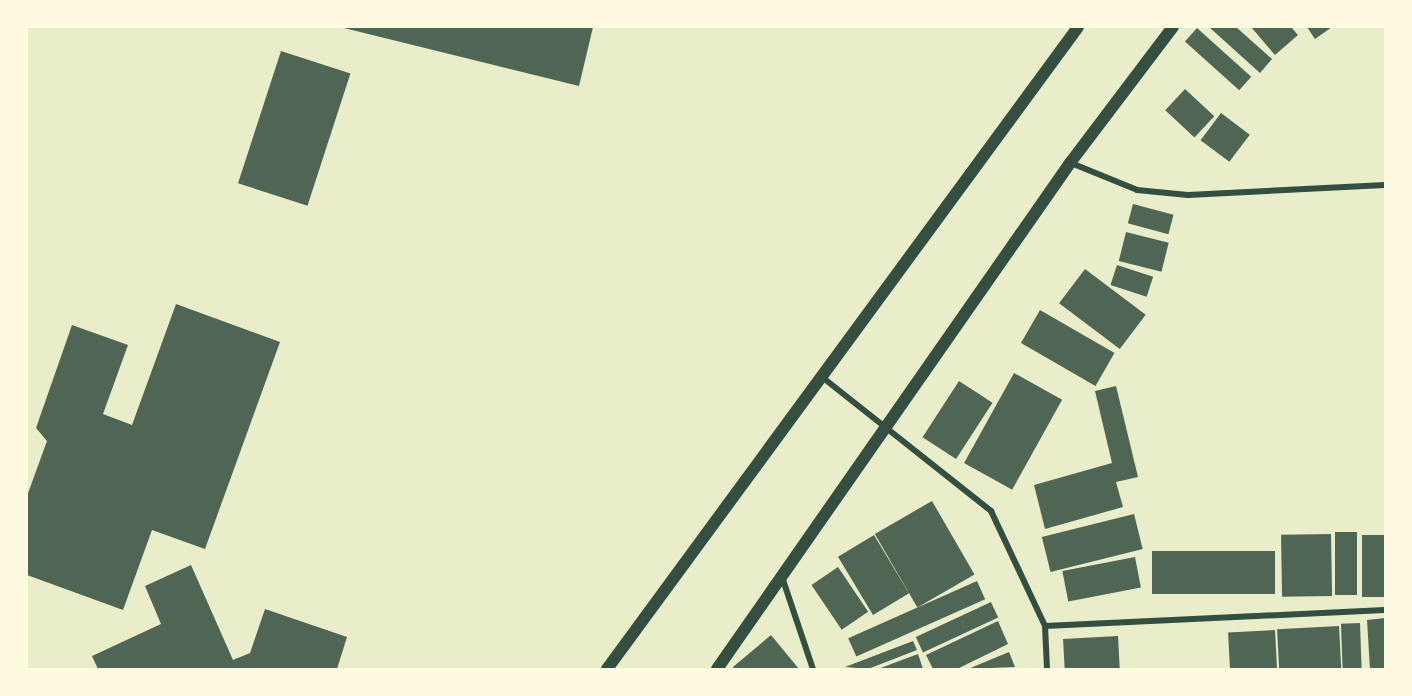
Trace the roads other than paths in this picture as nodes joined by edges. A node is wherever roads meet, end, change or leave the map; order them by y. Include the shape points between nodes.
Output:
1 (1078, 27) edge
2 (1173, 27) edge
3 (1070, 163) junction
4 (1385, 185) edge
5 (822, 377) junction
6 (890, 429) junction
7 (781, 574) junction
8 (1385, 610) edge
9 (1045, 626) junction
10 (607, 669) edge
11 (717, 669) edge
12 (813, 669) edge
13 (1047, 669) edge

1 - 5 main road
2 - 3 main road
3 - 4 street via 1137,190 1188,195
3 - 6 main road
5 - 6 street
5 - 10 main road
6 - 7 main road
6 - 9 street via 991,511
7 - 11 main road
7 - 12 street
8 - 9 street
9 - 13 street

